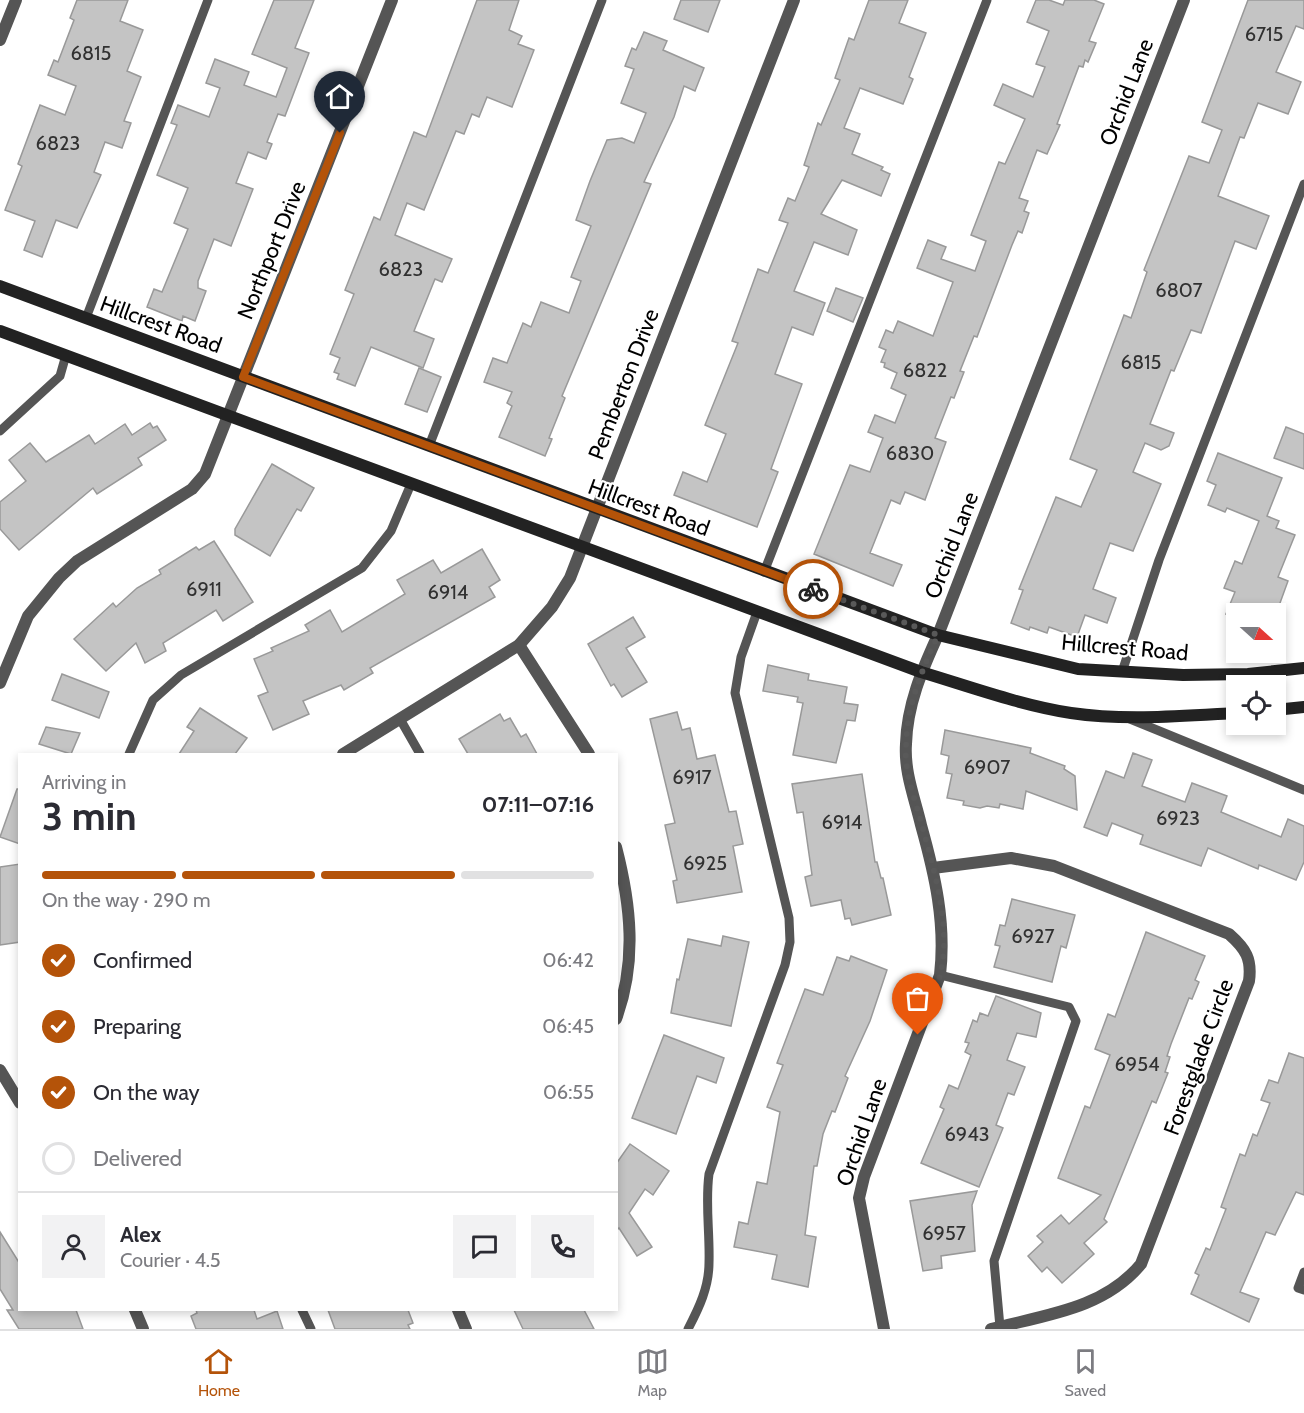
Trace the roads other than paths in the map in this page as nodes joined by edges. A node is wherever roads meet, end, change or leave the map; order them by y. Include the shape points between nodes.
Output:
1 (16, 0) edge
2 (208, 0) edge
3 (392, 0) edge
4 (602, 0) edge
5 (794, 0) edge
6 (987, 0) edge
7 (1184, 0) edge
8 (0, 40) edge
9 (1304, 184) edge
10 (0, 286) edge
11 (86, 318) junction
12 (0, 331) edge
13 (66, 355) junction
14 (243, 377) junction
15 (228, 416) junction
16 (0, 431) edge
17 (429, 446) junction
18 (411, 484) junction
19 (597, 510) junction
20 (583, 547) junction
21 (765, 572) junction
22 (757, 612) junction
23 (938, 635) junction
24 (519, 645) junction
25 (1304, 668) edge
26 (921, 672) junction
27 (1122, 672) junction
28 (0, 683) edge
29 (1304, 707) edge
30 (1286, 709) edge
31 (1226, 713) edge
32 (1120, 715) junction
33 (400, 719) junction
34 (129, 753) edge
35 (345, 753) edge
36 (419, 753) edge
37 (588, 753) edge
38 (1304, 790) edge
39 (618, 857) edge
40 (933, 868) junction
41 (940, 975) junction
42 (618, 1012) edge
43 (0, 1070) edge
44 (18, 1100) edge
45 (1304, 1272) edge
46 (1304, 1290) edge
47 (135, 1311) edge
48 (302, 1311) edge
49 (458, 1311) edge
50 (996, 1328) edge
51 (143, 1329) edge
52 (310, 1329) edge
53 (466, 1329) edge
54 (688, 1329) edge
55 (884, 1329) edge

1 - 8 street
2 - 11 lane
3 - 14 street, Northport Drive
4 - 17 lane
5 - 19 street, Pemberton Drive
6 - 21 lane
7 - 23 street, Orchid Lane
9 - 27 lane via 1159,560
10 - 11 main road, Hillcrest Road
11 - 14 main road, Hillcrest Road
12 - 13 main road
13 - 15 main road
13 - 16 lane via 60,376
14 - 15 street, Northport Drive
14 - 17 main road, Hillcrest Road
15 - 18 main road
15 - 28 street, Northport Drive via 208,468 192,489 77,561 59,578 28,616
17 - 19 main road, Hillcrest Road
18 - 20 main road
18 - 34 lane via 390,531 362,568 181,675 153,700
19 - 20 street, Pemberton Drive
19 - 21 main road, Hillcrest Road
20 - 22 main road
20 - 24 street, Pemberton Drive via 552,607
21 - 23 main road, Hillcrest Road
22 - 26 main road
22 - 54 lane via 741,657 735,693 789,918 790,942 785,966 709,1174 710,1264 706,1289
23 - 26 street, Orchid Lane
23 - 27 main road, Hillcrest Road via 1078,669
24 - 33 street, Pemberton Drive
24 - 37 street
25 - 27 main road, Hillcrest Road via 1248,674
26 - 32 main road via 1019,702 1073,713
26 - 40 street, Orchid Lane via 910,708 905,745 908,776
29 - 30 main road
31 - 32 main road
32 - 38 lane
33 - 35 street, Pemberton Drive
33 - 36 lane
39 - 42 street via 631,941
40 - 41 street, Orchid Lane via 943,934
40 - 50 street, Forestglade Circle via 1011,858 1054,866 1230,934 1244,947 1250,962 1249,981 1141,1264 1130,1279 1104,1297
41 - 50 lane via 1069,1007 1076,1021 994,1261
41 - 55 street, Orchid Lane via 859,1198
43 - 44 street
45 - 46 lane via 1298,1288
47 - 51 street
48 - 52 lane
49 - 53 street

